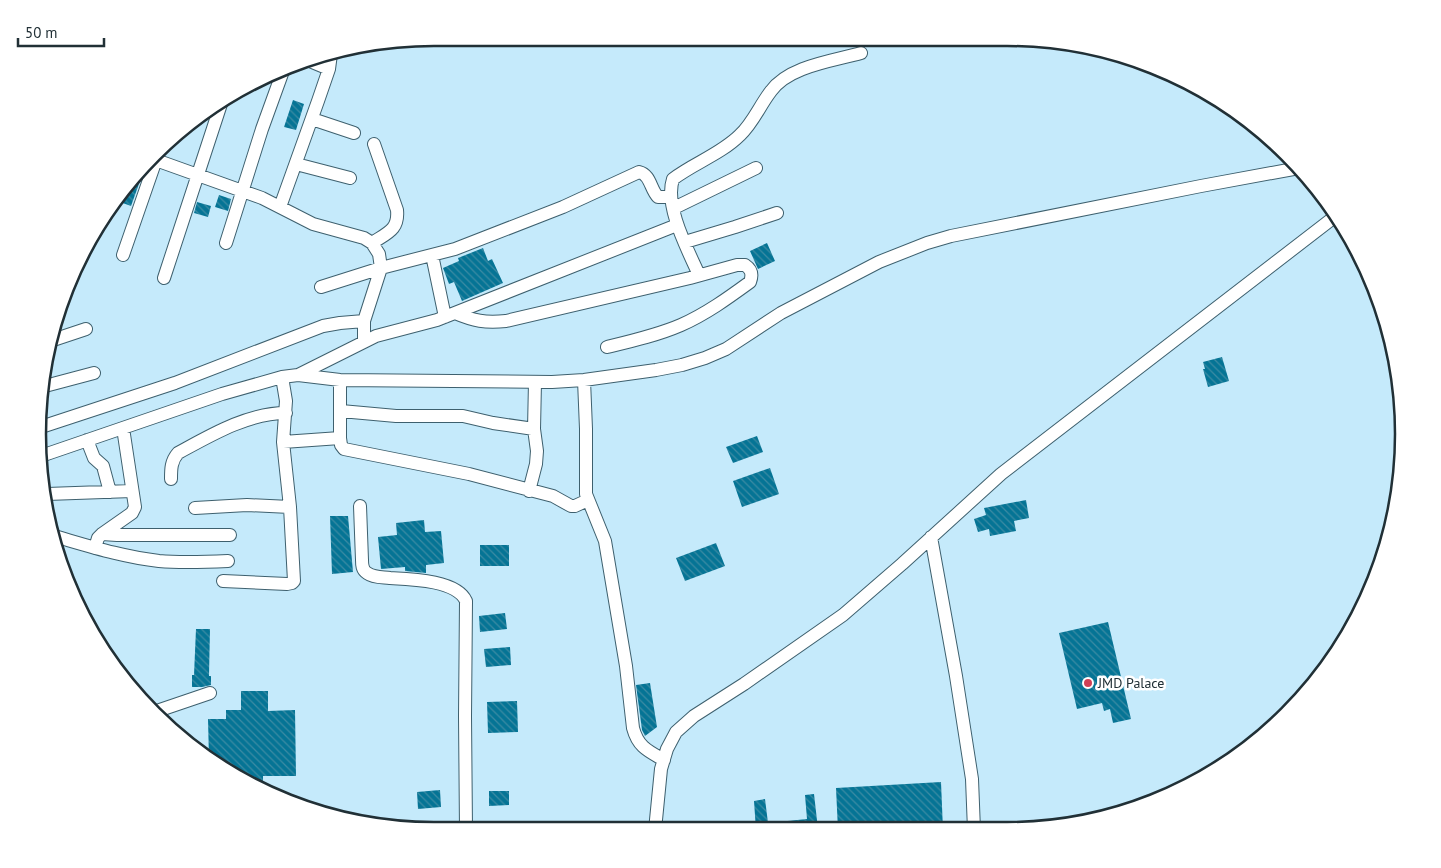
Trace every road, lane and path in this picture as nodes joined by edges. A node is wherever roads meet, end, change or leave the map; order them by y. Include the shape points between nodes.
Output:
1 (861, 53) dead end
2 (330, 60) edge
3 (318, 64) edge
4 (329, 69) junction
5 (280, 78) edge
6 (218, 113) edge
7 (312, 118) junction
8 (354, 133) dead end
9 (374, 144) dead end
10 (160, 160) edge
11 (296, 164) junction
12 (153, 167) edge
13 (756, 168) dead end
14 (1291, 170) edge
15 (198, 175) junction
16 (350, 178) dead end
17 (242, 191) junction
18 (673, 202) junction
19 (280, 207) junction
20 (777, 212) dead end
21 (1330, 220) edge
22 (677, 225) junction
23 (685, 242) junction
24 (226, 243) dead end
25 (372, 243) junction
26 (123, 255) dead end
27 (432, 255) junction
28 (381, 268) junction
29 (699, 275) junction
30 (164, 278) dead end
31 (321, 286) dead end
32 (450, 315) junction
33 (364, 321) junction
34 (86, 329) dead end
35 (58, 338) edge
36 (364, 341) junction
37 (607, 347) dead end
38 (94, 373) dead end
39 (298, 375) junction
40 (282, 377) junction
41 (340, 380) junction
42 (584, 380) junction
43 (535, 382) junction
44 (50, 385) edge
45 (341, 411) junction
46 (286, 413) junction
47 (46, 425) edge
48 (123, 428) junction
49 (534, 429) junction
50 (87, 440) junction
51 (340, 441) junction
52 (283, 442) junction
53 (47, 454) edge
54 (170, 479) dead end
55 (132, 491) junction
56 (529, 491) junction
57 (110, 492) junction
58 (51, 494) edge
59 (581, 503) junction
60 (360, 506) dead end
61 (290, 507) junction
62 (195, 508) dead end
63 (102, 534) junction
64 (230, 535) dead end
65 (931, 537) junction
66 (60, 538) edge
67 (94, 548) junction
68 (228, 561) dead end
69 (223, 581) dead end
70 (210, 693) dead end
71 (161, 709) edge
72 (664, 760) junction
73 (466, 822) edge
74 (656, 822) edge
75 (974, 822) edge

1 - 18 street via 793,73 782,80 742,134 673,179 670,186
2 - 4 street
3 - 4 street
4 - 7 street
5 - 17 street
6 - 15 street
7 - 8 street
7 - 11 street
9 - 25 street via 398,218 393,229
10 - 15 street
11 - 16 street
11 - 19 street
12 - 26 street
13 - 18 street
14 - 42 street via 927,243 879,262 781,313 726,349 705,358 682,366
15 - 17 street
15 - 30 street
17 - 19 street
17 - 24 street
18 - 22 street
18 - 27 street via 658,197 644,173 639,172 563,207
19 - 25 street via 313,224
20 - 23 street
21 - 65 street via 1001,474
22 - 23 street
22 - 32 street
23 - 29 street
25 - 28 street via 379,254
27 - 28 street
27 - 32 street
28 - 31 street
28 - 33 street
29 - 32 street via 506,321 474,321
29 - 37 street via 744,264 752,277 750,282 714,307 682,325
32 - 36 street
33 - 36 street
33 - 47 street via 323,326 175,383
34 - 35 street
36 - 39 street
38 - 44 street
39 - 40 street
39 - 41 street
40 - 46 street
40 - 48 street
41 - 43 street
41 - 45 street
42 - 43 street
42 - 59 street via 585,483
43 - 49 street
45 - 49 street via 396,416 463,416
45 - 51 street
46 - 52 street
46 - 54 street via 256,417 178,453 171,466
48 - 50 street
48 - 55 street
49 - 56 street via 536,464
50 - 53 street
50 - 57 street via 94,458 103,466
51 - 52 street
51 - 56 street via 344,449 350,451 469,474
52 - 61 street
55 - 57 street
55 - 63 street via 135,507 132,513
56 - 59 street via 553,496 568,505
57 - 58 street
59 - 72 street via 598,520 605,540 636,738 640,745
60 - 73 street via 362,560 366,572 437,583 456,589 466,600
61 - 62 street
61 - 69 street via 292,584
63 - 64 street
63 - 67 street
65 - 72 street via 843,615 694,716 676,732
65 - 75 street via 972,779
66 - 67 street
67 - 68 street via 158,561
70 - 71 street
72 - 74 street

